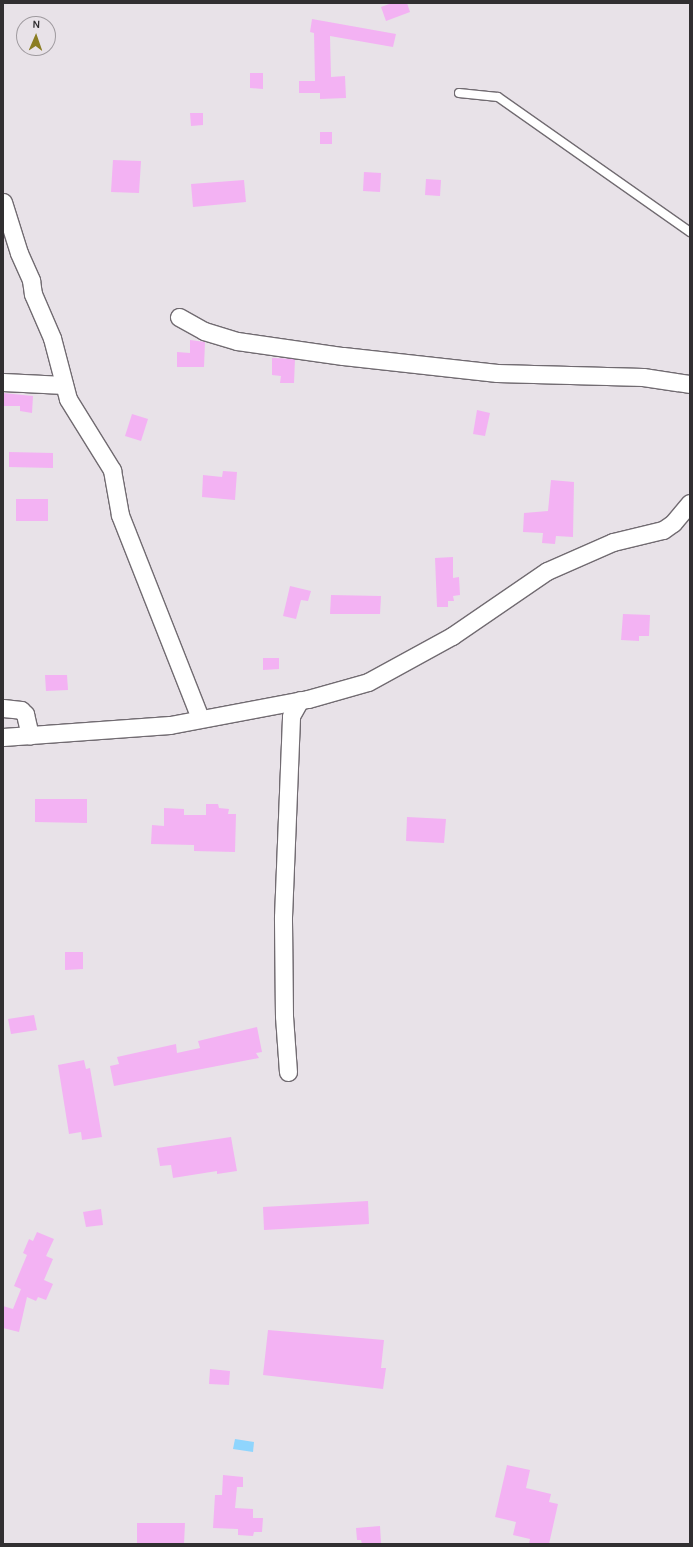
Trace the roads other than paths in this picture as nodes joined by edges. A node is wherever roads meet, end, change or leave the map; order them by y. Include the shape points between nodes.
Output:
1 (459, 93) dead end
2 (3, 202) edge
3 (690, 232) edge
4 (179, 317) dead end
5 (3, 382) edge
6 (690, 384) edge
7 (64, 385) junction
8 (690, 503) edge
9 (300, 700) junction
10 (3, 708) edge
11 (200, 718) junction
12 (30, 735) junction
13 (3, 737) edge
14 (288, 1072) dead end

1 - 3 lane via 498,97
2 - 7 street via 19,253 31,280 33,294 52,338
4 - 6 street via 204,331 237,341 320,353 497,373 643,377
5 - 7 street
7 - 11 street via 68,399 112,470 120,515
8 - 9 street via 678,519 663,530 613,542 547,571 452,636 382,677 348,689
9 - 11 street
9 - 14 street via 291,716 283,917 284,1016
10 - 12 street via 21,710 25,714
11 - 12 street via 164,726
12 - 13 street

